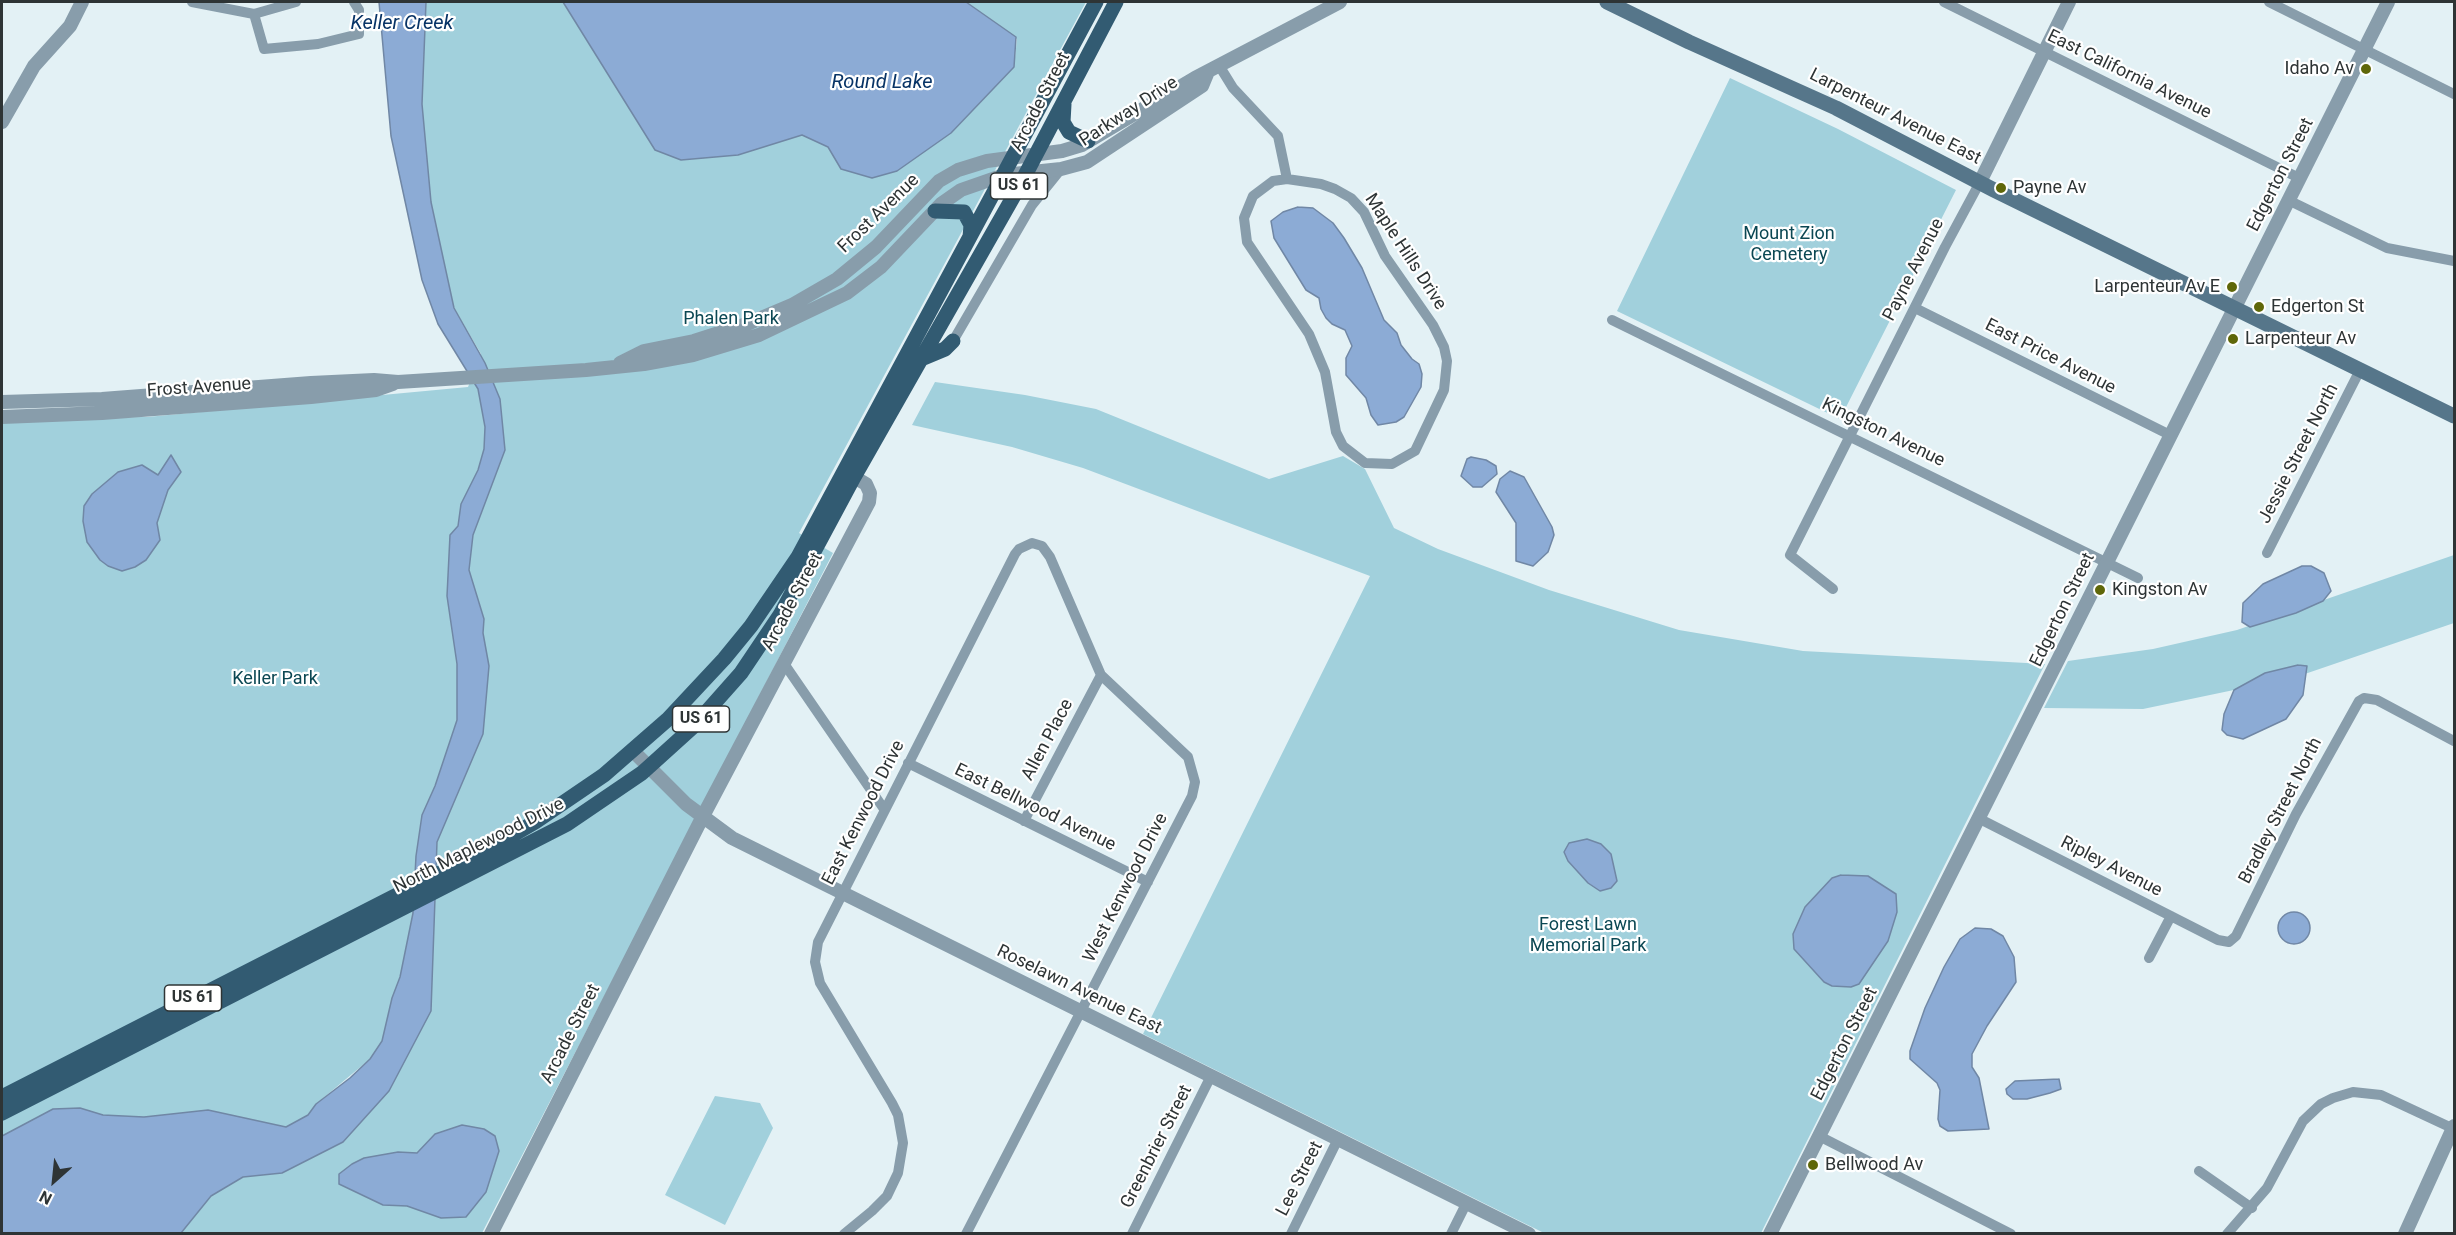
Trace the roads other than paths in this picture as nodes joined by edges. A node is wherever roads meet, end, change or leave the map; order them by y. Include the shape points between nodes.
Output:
1 (82, 2) edge
2 (192, 2) edge
3 (296, 2) edge
4 (354, 2) edge
5 (1084, 2) edge
6 (1096, 2) edge
7 (1116, 2) edge
8 (1340, 2) edge
9 (1607, 2) edge
10 (1944, 2) edge
11 (2069, 2) edge
12 (2269, 2) edge
13 (2388, 2) edge
14 (254, 14) junction
15 (1087, 19) junction
16 (2364, 49) junction
17 (2044, 52) junction
18 (1220, 66) junction
19 (1207, 74) junction
20 (2454, 94) edge
21 (1064, 101) junction
22 (2, 122) edge
23 (1088, 141) junction
24 (1036, 155) junction
25 (1014, 157) junction
26 (1060, 169) junction
27 (1026, 173) junction
28 (1004, 175) junction
29 (2299, 178) junction
30 (1287, 179) junction
31 (1980, 182) junction
32 (2288, 200) junction
33 (934, 211) junction
34 (970, 238) junction
35 (2454, 261) edge
36 (1915, 308) junction
37 (2234, 309) junction
38 (1612, 320) dead end
39 (953, 341) joint
40 (619, 364) junction
41 (913, 364) junction
42 (2360, 370) junction
43 (398, 382) junction
44 (2, 402) edge
45 (2454, 416) edge
46 (2, 417) edge
47 (1851, 435) junction
48 (2170, 435) junction
49 (849, 475) junction
50 (2268, 553) dead end
51 (2106, 562) junction
52 (2138, 578) dead end
53 (1833, 589) dead end
54 (783, 662) junction
55 (1101, 675) junction
56 (2454, 741) edge
57 (633, 751) junction
58 (908, 763) junction
59 (649, 768) junction
60 (884, 809) junction
61 (702, 818) junction
62 (1978, 818) junction
63 (1024, 821) junction
64 (463, 868) junction
65 (1148, 882) junction
66 (841, 893) junction
67 (385, 909) junction
68 (2170, 916) junction
69 (2229, 942) joint
70 (2149, 958) dead end
71 (1080, 1011) junction
72 (1211, 1076) junction
73 (2, 1097) edge
74 (2, 1113) edge
75 (2454, 1128) edge
76 (1819, 1136) junction
77 (1338, 1139) junction
78 (2199, 1172) dead end
79 (1467, 1202) junction
80 (2252, 1208) junction
81 (491, 1233) edge
82 (844, 1233) edge
83 (966, 1233) edge
84 (1132, 1233) edge
85 (1291, 1233) edge
86 (1451, 1233) edge
87 (1529, 1233) edge
88 (1770, 1233) edge
89 (2011, 1233) edge
90 (2227, 1233) edge
91 (2405, 1233) edge

1 - 22 street via 70,26 34,66
2 - 14 street
3 - 14 street
4 - 14 street via 359,10 359,34 318,44 264,49
5 - 15 street
6 - 15 main road, Arcade Street / US 61
7 - 21 main road, Arcade Street / US 61
8 - 18 street, Parkway Drive
9 - 31 main road, Larpenteur Avenue East via 1828,103
10 - 17 street, East California Avenue
11 - 17 street, Payne Avenue
12 - 16 street
13 - 16 street, Edgerton Street
15 - 25 main road, Arcade Street / US 61
16 - 20 street
16 - 29 street, Edgerton Street
17 - 29 street, East California Avenue
17 - 31 street, Payne Avenue
18 - 19 street, Parkway Drive
18 - 30 street via 1233,88 1278,136
19 - 23 street, Parkway Drive
19 - 26 street, Parkway Drive via 1202,86 1112,147 1087,162
21 - 23 main road via 1063,123 1069,132
21 - 24 main road, Arcade Street / US 61
23 - 24 street, Parkway Drive
24 - 25 street, Frost Avenue
24 - 27 main road, Arcade Street / US 61
25 - 28 main road, Arcade Street / US 61
25 - 40 street, Frost Avenue via 958,170 939,181 876,247 837,279 792,305 747,324 644,351
26 - 27 street, Parkway Drive
26 - 39 street via 1032,205
27 - 28 street, Frost Avenue
27 - 41 main road, Arcade Street / US 61
28 - 33 street, Frost Avenue via 961,190
28 - 34 main road, Arcade Street / US 61
29 - 32 street, Edgerton Street
30 - 30 street, Maple Hills Drive via 1273,181 1253,196 1244,218 1247,242 1309,334 1325,372 1336,432 1343,446 1365,463 1392,464 1415,451 1444,390 1444,346 1385,256 1364,212 1351,198 1321,184
31 - 36 street, Payne Avenue
31 - 37 main road, Larpenteur Avenue East
32 - 35 street via 2387,248
32 - 37 street, Edgerton Street
33 - 34 main road via 964,212 971,225
33 - 40 street, Frost Avenue via 881,267 847,293 802,316 759,335 693,355 644,364
34 - 41 main road, Arcade Street / US 61
36 - 47 street, Payne Avenue
36 - 48 street, East Price Avenue
37 - 42 main road, Larpenteur Avenue East
37 - 48 street, Edgerton Street
38 - 47 street, Kingston Avenue
39 - 41 main road
40 - 43 street, Frost Avenue
41 - 49 main road, Arcade Street / US 61
42 - 45 main road, Larpenteur Avenue East
42 - 50 street, Jessie Street North
43 - 44 street, Frost Avenue via 321,382 102,399
43 - 46 street, Frost Avenue via 376,390 311,397
47 - 51 street, Kingston Avenue
47 - 53 street, Payne Avenue via 1790,555
48 - 51 street, Edgerton Street
49 - 54 street, Arcade Street via 866,484 869,502
49 - 57 main road, North Maplewood Drive / US 61 via 750,627 696,690
49 - 59 main road, North Maplewood Drive / US 61 via 764,640 715,704
51 - 52 street, Kingston Avenue
51 - 62 street, Edgerton Street
54 - 60 street
54 - 61 street, Arcade Street
55 - 58 street, East Kenwood Drive via 1047,551 1035,544 1025,545 1015,554
55 - 63 street, Allen Place
55 - 65 street, West Kenwood Drive via 1188,757 1192,768 1192,796
56 - 69 street, Bradley Street North via 2377,700 2364,698 2356,705 2236,936
57 - 59 street, Roselawn Avenue East
57 - 64 main road, North Maplewood Drive / US 61
58 - 60 street, East Kenwood Drive
58 - 63 street, East Bellwood Avenue
59 - 61 street, Roselawn Avenue East
59 - 64 main road, North Maplewood Drive / US 61 via 567,824
60 - 66 street, East Kenwood Drive
61 - 66 street, Roselawn Avenue East via 732,838
61 - 81 street, Arcade Street
62 - 68 street, Ripley Avenue
62 - 76 street, Edgerton Street
63 - 65 street, East Bellwood Avenue
64 - 67 main road, North Maplewood Drive / US 61
65 - 71 street, West Kenwood Drive
66 - 71 street, Roselawn Avenue East
66 - 82 street, East Kenwood Drive via 818,942 817,973 892,1103 903,1143 898,1173 886,1196
67 - 73 main road, North Maplewood Drive / US 61
67 - 74 main road, North Maplewood Drive / US 61
68 - 69 street, Ripley Avenue
68 - 70 street
71 - 72 street, Roselawn Avenue East
71 - 83 street, West Kenwood Drive
72 - 77 street, Roselawn Avenue East
72 - 84 street, Greenbrier Street
75 - 80 street via 2381,1095 2353,1092 2321,1104 2303,1121
75 - 91 street
76 - 88 street, Edgerton Street
76 - 89 street
77 - 79 street, Roselawn Avenue East
77 - 85 street, Lee Street
78 - 80 street
79 - 86 street
79 - 87 street, Roselawn Avenue East
80 - 90 street

